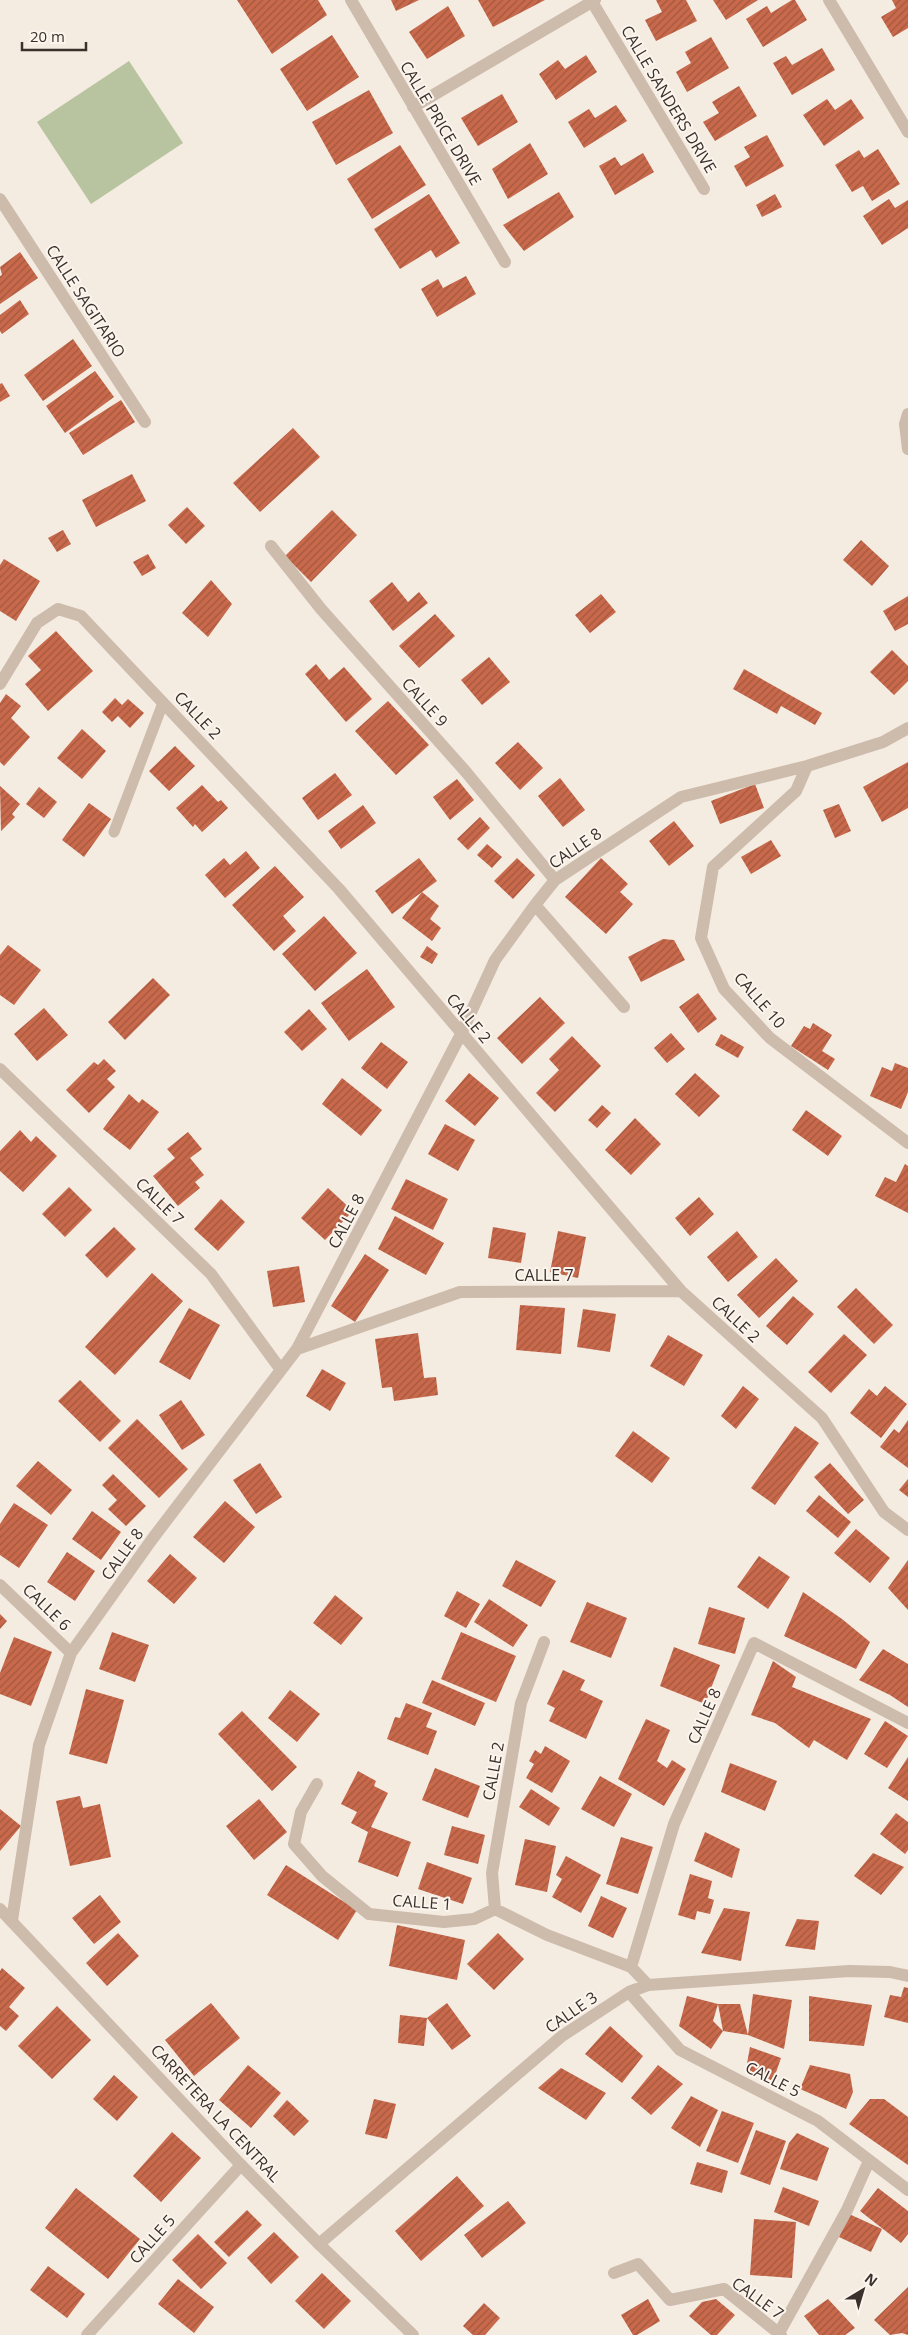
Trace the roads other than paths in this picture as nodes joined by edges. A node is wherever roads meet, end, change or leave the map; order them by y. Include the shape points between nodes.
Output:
1 (351, 0) edge
2 (593, 0) edge
3 (829, 0) edge
4 (413, 107) junction
5 (908, 132) edge
6 (704, 189) dead end
7 (0, 199) edge
8 (505, 262) dead end
9 (908, 414) edge
10 (146, 422) dead end
11 (908, 449) edge
12 (270, 546) dead end
13 (0, 684) edge
14 (163, 703) junction
15 (908, 728) edge
16 (807, 766) junction
17 (114, 832) dead end
18 (554, 880) junction
19 (535, 905) junction
20 (624, 1007) dead end
21 (461, 1034) junction
22 (0, 1069) edge
23 (908, 1143) edge
24 (681, 1291) junction
25 (297, 1349) junction
26 (281, 1370) junction
27 (908, 1530) edge
28 (0, 1585) edge
29 (544, 1642) dead end
30 (71, 1653) junction
31 (908, 1723) edge
32 (316, 1784) dead end
33 (0, 1909) edge
34 (495, 1909) junction
35 (12, 1920) junction
36 (631, 1967) junction
37 (908, 1976) edge
38 (648, 1985) junction
39 (629, 1992) junction
40 (869, 2161) junction
41 (241, 2165) junction
42 (908, 2190) edge
43 (319, 2244) junction
44 (614, 2273) dead end
45 (780, 2334) edge
46 (87, 2335) edge
47 (413, 2335) edge

1 - 4 street, CALLE PRICE DRIVE
2 - 4 street
2 - 6 street, CALLE SANDERS DRIVE
3 - 5 street
4 - 8 street, CALLE PRICE DRIVE
7 - 10 street, CALLE SAGITARIO
9 - 11 street via 905,424
12 - 18 street, CALLE 9 via 321,609 466,772
13 - 14 street, CALLE 2 via 37,623 58,609 81,616
14 - 17 lane
14 - 21 street, CALLE 2 via 339,890
15 - 16 street, CALLE 8 via 883,742
16 - 18 street, CALLE 8 via 681,797
16 - 23 street, CALLE 10 via 796,791 713,867 701,938 724,989 770,1038
18 - 19 street, CALLE 8
19 - 20 street
19 - 21 street, CALLE 8 via 495,960
21 - 24 street, CALLE 2
21 - 25 street, CALLE 8
22 - 26 street, CALLE 7 via 211,1274
24 - 25 street, CALLE 7 via 460,1292
24 - 27 street, CALLE 2 via 822,1418 884,1512
25 - 26 street, CALLE 8
26 - 30 street, CALLE 8
28 - 30 street, CALLE 6
29 - 34 street, CALLE 2 via 521,1703 492,1873
30 - 35 street, CALLE 8 via 40,1745
31 - 36 street, CALLE 8 via 754,1643 674,1824
32 - 34 street, CALLE 1 via 301,1812 294,1844 322,1876 369,1914 444,1922 474,1918
33 - 35 street, CARRETERA LA CENTRAL
34 - 36 street via 547,1935
35 - 41 street, CARRETERA LA CENTRAL
36 - 38 street
37 - 38 street, CALLE 3 via 849,1971
38 - 39 street, CALLE 3
39 - 40 street, CALLE 5 via 680,2050 818,2121
39 - 43 street, CALLE 3 via 562,2036
40 - 42 street, CALLE 5
40 - 45 street via 847,2210
41 - 43 street, CARRETERA LA CENTRAL
41 - 46 street, CALLE 5
43 - 47 street, CARRETERA LA CENTRAL
44 - 45 street, CALLE 7 via 638,2264 670,2300 724,2288

